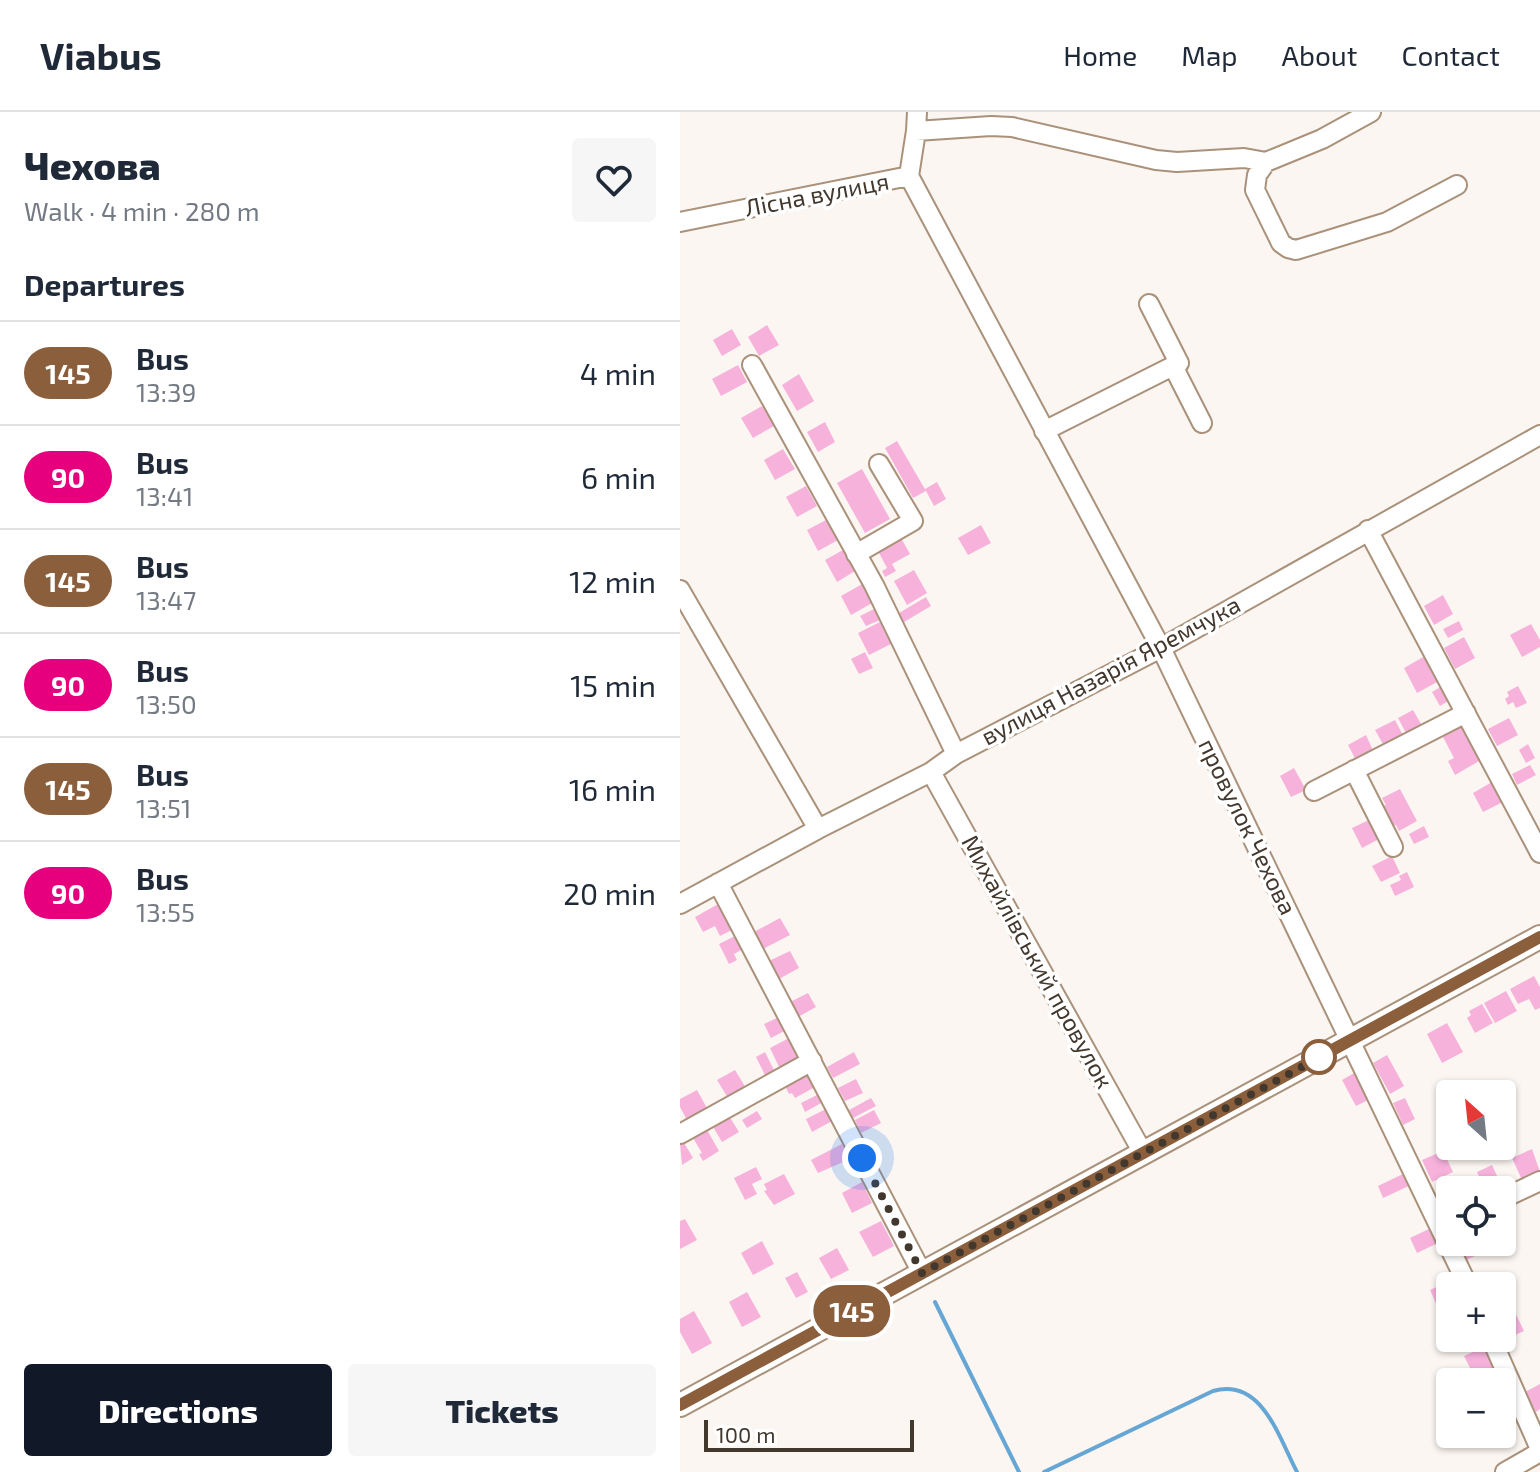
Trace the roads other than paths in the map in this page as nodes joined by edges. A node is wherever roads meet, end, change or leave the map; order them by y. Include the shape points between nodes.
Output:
1 (917, 112) edge
2 (1371, 112) edge
3 (916, 131) junction
4 (1266, 162) junction
5 (909, 176) junction
6 (1457, 185) dead end
7 (680, 222) edge
8 (1149, 304) dead end
9 (752, 365) dead end
10 (1173, 366) junction
11 (1202, 423) dead end
12 (1044, 431) junction
13 (1540, 435) edge
14 (879, 464) dead end
15 (1368, 530) junction
16 (856, 554) junction
17 (681, 595) edge
18 (1161, 648) junction
19 (1466, 713) junction
20 (956, 754) junction
21 (1354, 770) junction
22 (931, 772) junction
23 (1314, 791) dead end
24 (818, 829) junction
25 (1393, 847) dead end
26 (1540, 853) edge
27 (718, 883) junction
28 (680, 904) edge
29 (1540, 937) edge
30 (1350, 1041) junction
31 (812, 1061) junction
32 (680, 1134) edge
33 (1143, 1153) junction
34 (1540, 1181) edge
35 (1516, 1192) edge
36 (1436, 1205) edge
37 (922, 1273) junction
38 (1497, 1352) edge
39 (680, 1405) edge
40 (1540, 1451) edge
41 (1505, 1472) edge

1 - 3 street, Лісна вулиця
2 - 4 street
3 - 4 street via 1012,127 1156,160
3 - 5 street, Лісна вулиця
4 - 6 street via 1255,190 1281,243 1296,250 1387,222
5 - 7 street, Лісна вулиця
5 - 12 street, провулок Чехова
8 - 10 street via 1179,363
9 - 16 street
10 - 11 street
10 - 12 street
12 - 18 street, провулок Чехова
13 - 15 street, вулиця Назарія Яремчука
14 - 16 street via 913,521
15 - 18 street, вулиця Назарія Яремчука
15 - 19 street
16 - 20 street
17 - 24 street
18 - 20 street, вулиця Назарія Яремчука
18 - 30 street, провулок Чехова
19 - 21 street
19 - 26 street
20 - 22 street, вулиця Назарія Яремчука
21 - 23 street
21 - 25 street
22 - 24 street, вулиця Назарія Яремчука
22 - 33 street, Михайлівський провулок
24 - 27 street, вулиця Назарія Яремчука
27 - 28 street, вулиця Назарія Яремчука
27 - 31 street
29 - 30 main road
30 - 33 main road
30 - 36 street, провулок Чехова
31 - 32 street
31 - 37 street
33 - 37 main road
34 - 35 street
37 - 39 main road
38 - 40 street
40 - 41 street

